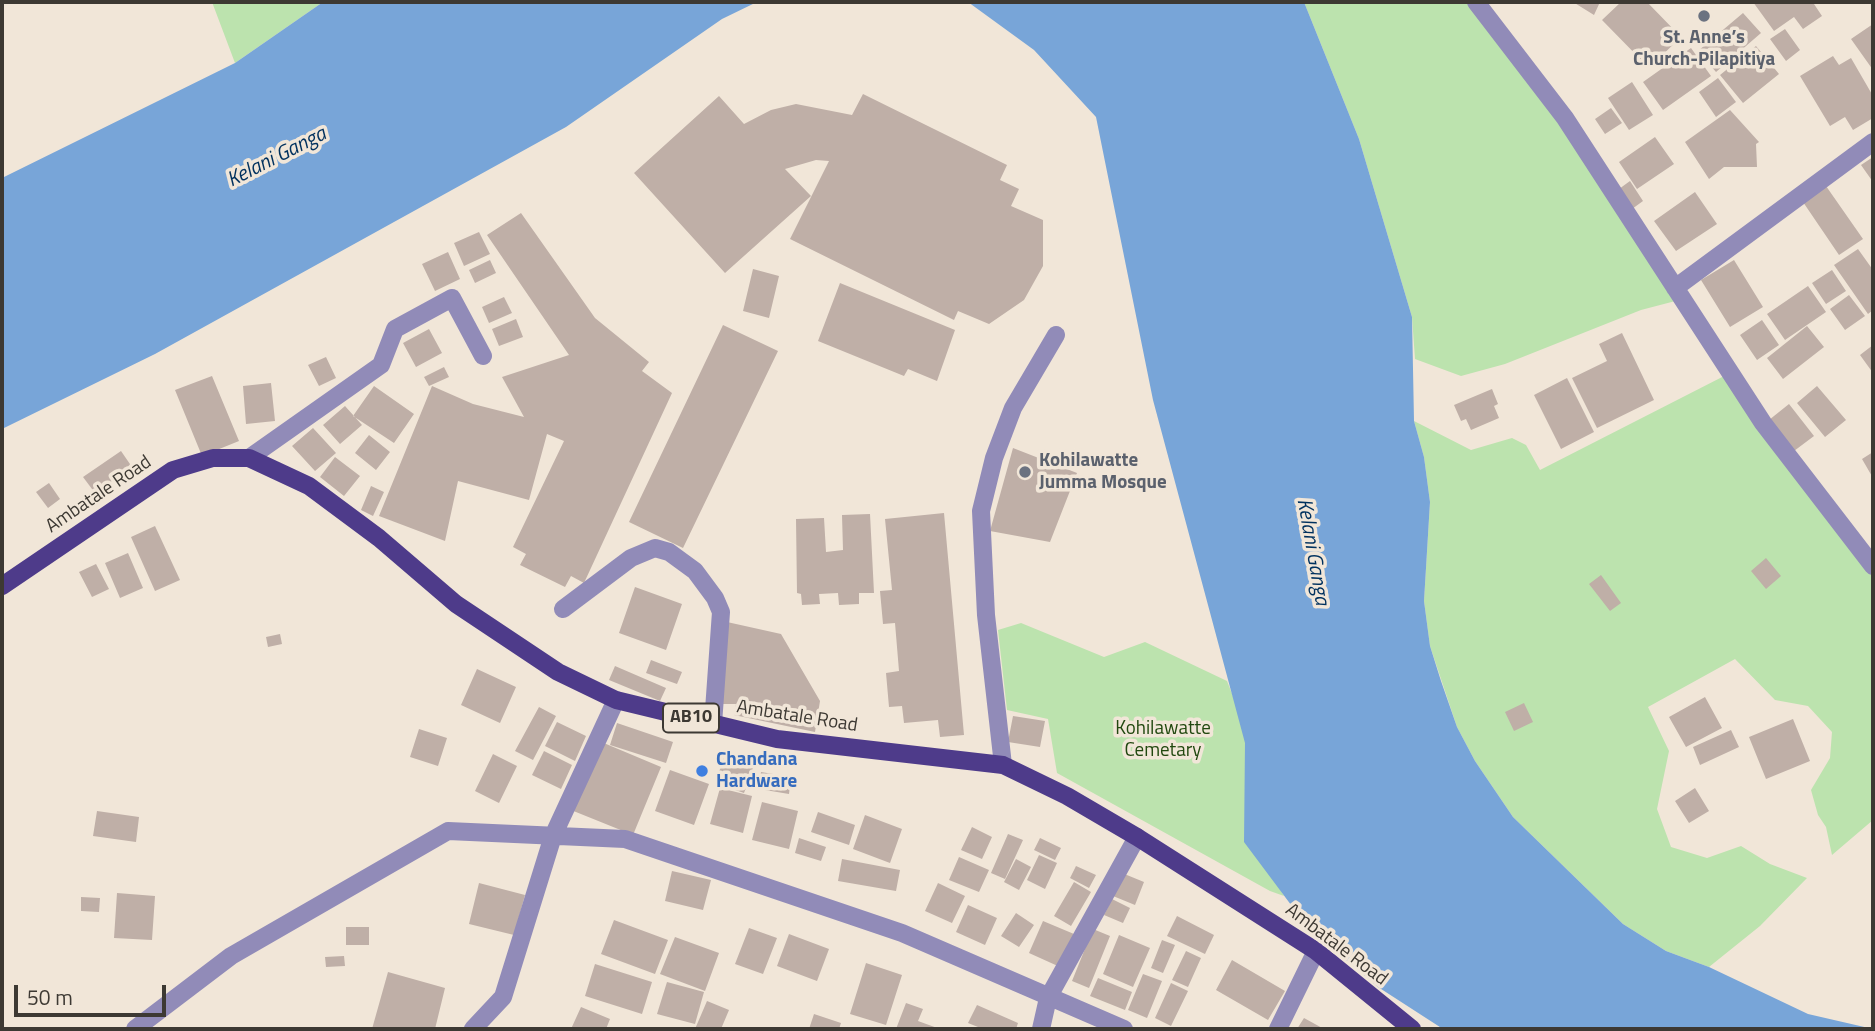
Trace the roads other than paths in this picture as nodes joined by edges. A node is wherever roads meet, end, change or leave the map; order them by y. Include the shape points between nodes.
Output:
1 (1476, 2) edge
2 (1873, 142) edge
3 (1675, 288) junction
4 (1056, 335) dead end
5 (483, 356) dead end
6 (249, 458) junction
7 (1873, 566) edge
8 (2, 586) edge
9 (563, 609) dead end
10 (616, 700) junction
11 (713, 724) junction
12 (1003, 765) junction
13 (553, 836) junction
14 (1137, 836) junction
15 (1316, 951) junction
16 (1048, 998) junction
17 (135, 1029) edge
18 (473, 1029) edge
19 (1041, 1029) edge
20 (1124, 1029) edge
21 (1278, 1029) edge
22 (1412, 1029) edge

1 - 3 street via 1565,118
2 - 3 street
3 - 7 street via 1763,423
4 - 12 street via 1013,408 981,511 986,615
5 - 6 street via 452,298 395,329 381,365
6 - 8 main road, Ambatale Road / AB10 via 213,458 173,470
6 - 10 main road, Ambatale Road / AB10 via 309,486 456,604 558,672
9 - 11 street via 631,558 655,548 669,552 695,571 721,612
10 - 11 main road, Ambatale Road / AB10
10 - 13 street
11 - 12 main road, Ambatale Road / AB10 via 777,739
12 - 14 main road, Ambatale Road / AB10
13 - 16 street via 625,839 902,933
13 - 17 street via 448,831 231,956
13 - 18 street via 503,997
14 - 15 main road, Ambatale Road / AB10
14 - 16 street
15 - 21 street
15 - 22 main road, Ambatale Road / AB10
16 - 19 street
16 - 20 street

